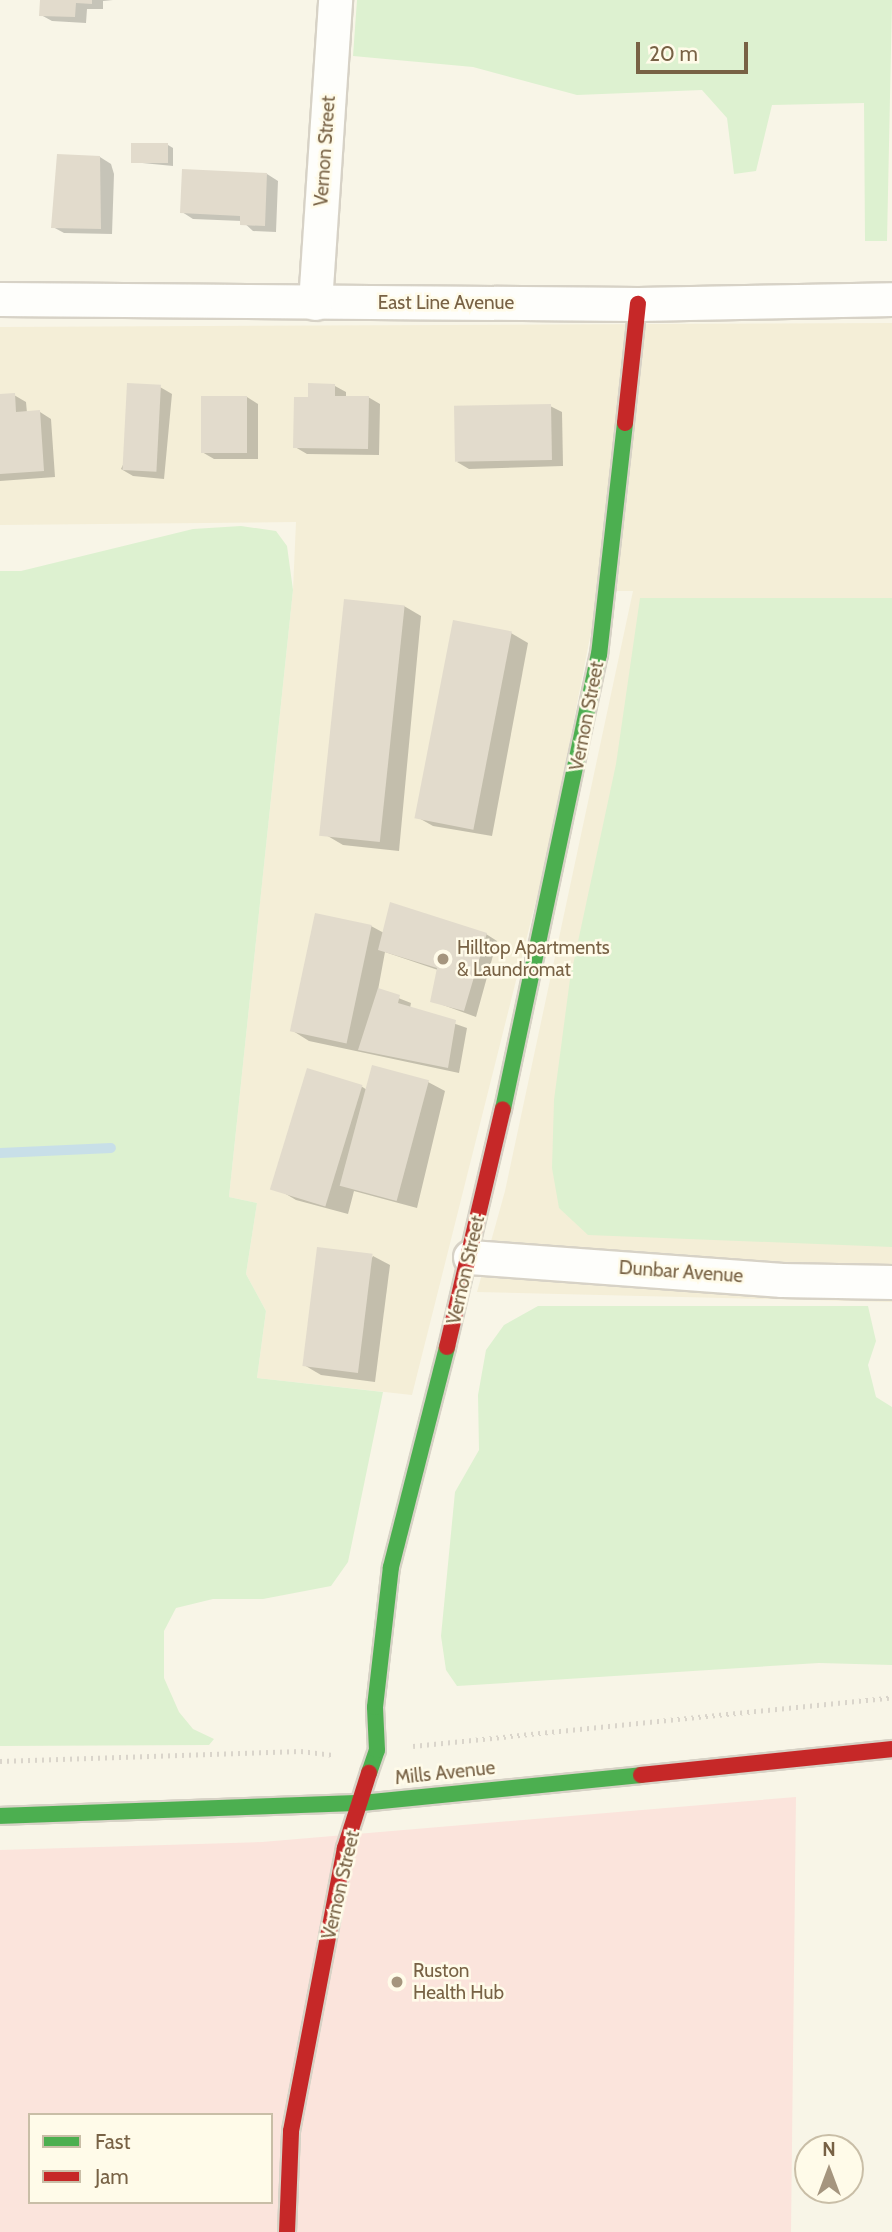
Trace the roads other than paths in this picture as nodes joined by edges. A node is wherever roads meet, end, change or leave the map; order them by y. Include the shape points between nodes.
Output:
1 (335, 0) edge
2 (0, 299) edge
3 (892, 299) edge
4 (315, 303) junction
5 (638, 304) junction
6 (470, 1257) junction
7 (892, 1282) edge
8 (892, 1749) edge
9 (362, 1803) junction
10 (0, 1816) edge
11 (287, 2232) edge

1 - 4 street, Vernon Street
2 - 4 street, East Line Avenue
3 - 5 street, East Line Avenue
4 - 5 street, East Line Avenue
5 - 6 street, Vernon Street via 599,655 553,889
6 - 7 street, Dunbar Avenue via 782,1280
6 - 9 street, Vernon Street via 391,1567 375,1707 377,1750
8 - 9 street, Mills Avenue
9 - 10 street, Mills Avenue
9 - 11 street, Vernon Street via 345,1848 291,2132

